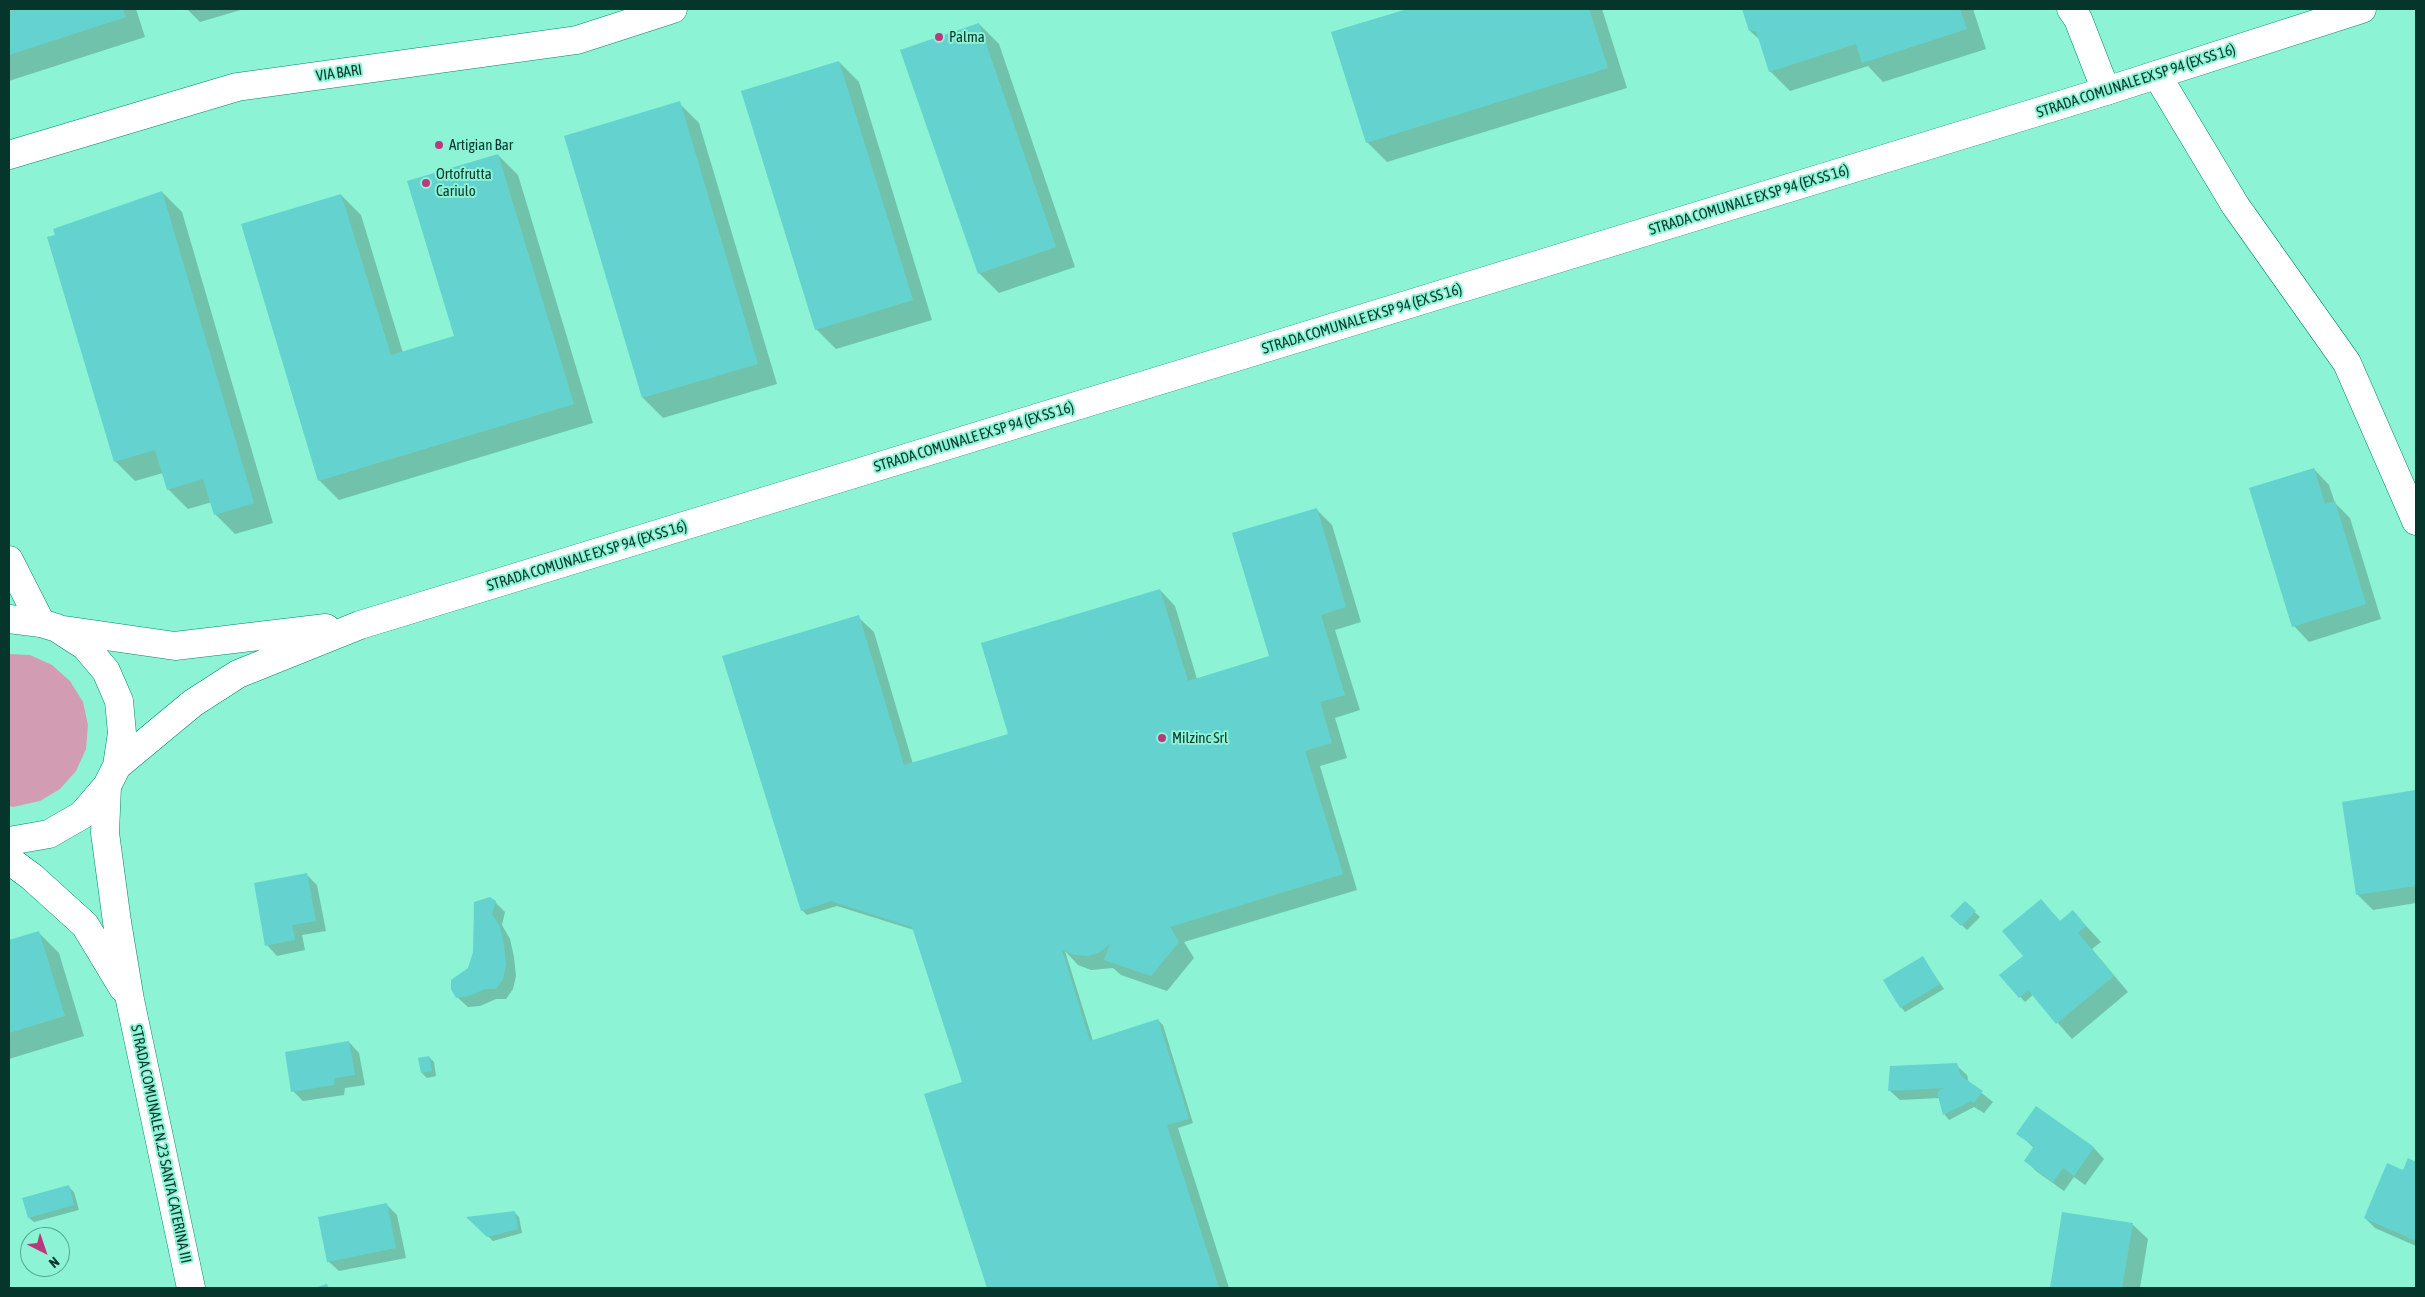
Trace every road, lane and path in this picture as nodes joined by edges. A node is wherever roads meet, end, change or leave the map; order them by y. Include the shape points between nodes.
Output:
1 (674, 9) edge
2 (2071, 9) edge
3 (2362, 9) edge
4 (2157, 75) junction
5 (2106, 91) junction
6 (9, 155) edge
7 (2416, 521) edge
8 (9, 560) edge
9 (9, 619) edge
10 (360, 625) junction
11 (49, 626) junction
12 (112, 776) junction
13 (9, 841) edge
14 (9, 860) edge
15 (130, 1000) junction
16 (191, 1288) edge

1 - 6 main road, VIA BARI via 577,40 237,87
2 - 5 main road via 2078,19
3 - 4 main road, STRADA COMUNALE EX SP 94 (EX SS 16)
4 - 5 main road, STRADA COMUNALE EX SP 94 (EX SS 16)
4 - 7 main road via 2235,205 2347,363
5 - 10 main road, STRADA COMUNALE EX SP 94 (EX SS 16)
8 - 11 main road
9 - 11 main road, STRADA COMUNALE EX SP 94 (EX SS 16)
10 - 11 main road, STRADA COMUNALE EX SP 94 (EX SS 16) via 175,646
10 - 12 main road, STRADA COMUNALE EX SP 94 (EX SS 16) via 238,674 193,703
11 - 12 main road, STRADA COMUNALE N.23 SANTA CATERINA III via 85,646 106,671 119,701 122,734
12 - 13 main road, STRADA COMUNALE EX SP 94 (EX SS 16) via 82,815 49,834
12 - 15 main road, STRADA COMUNALE N.23 SANTA CATERINA III via 105,833
14 - 15 main road via 84,925
15 - 16 main road, STRADA COMUNALE N.23 SANTA CATERINA III

